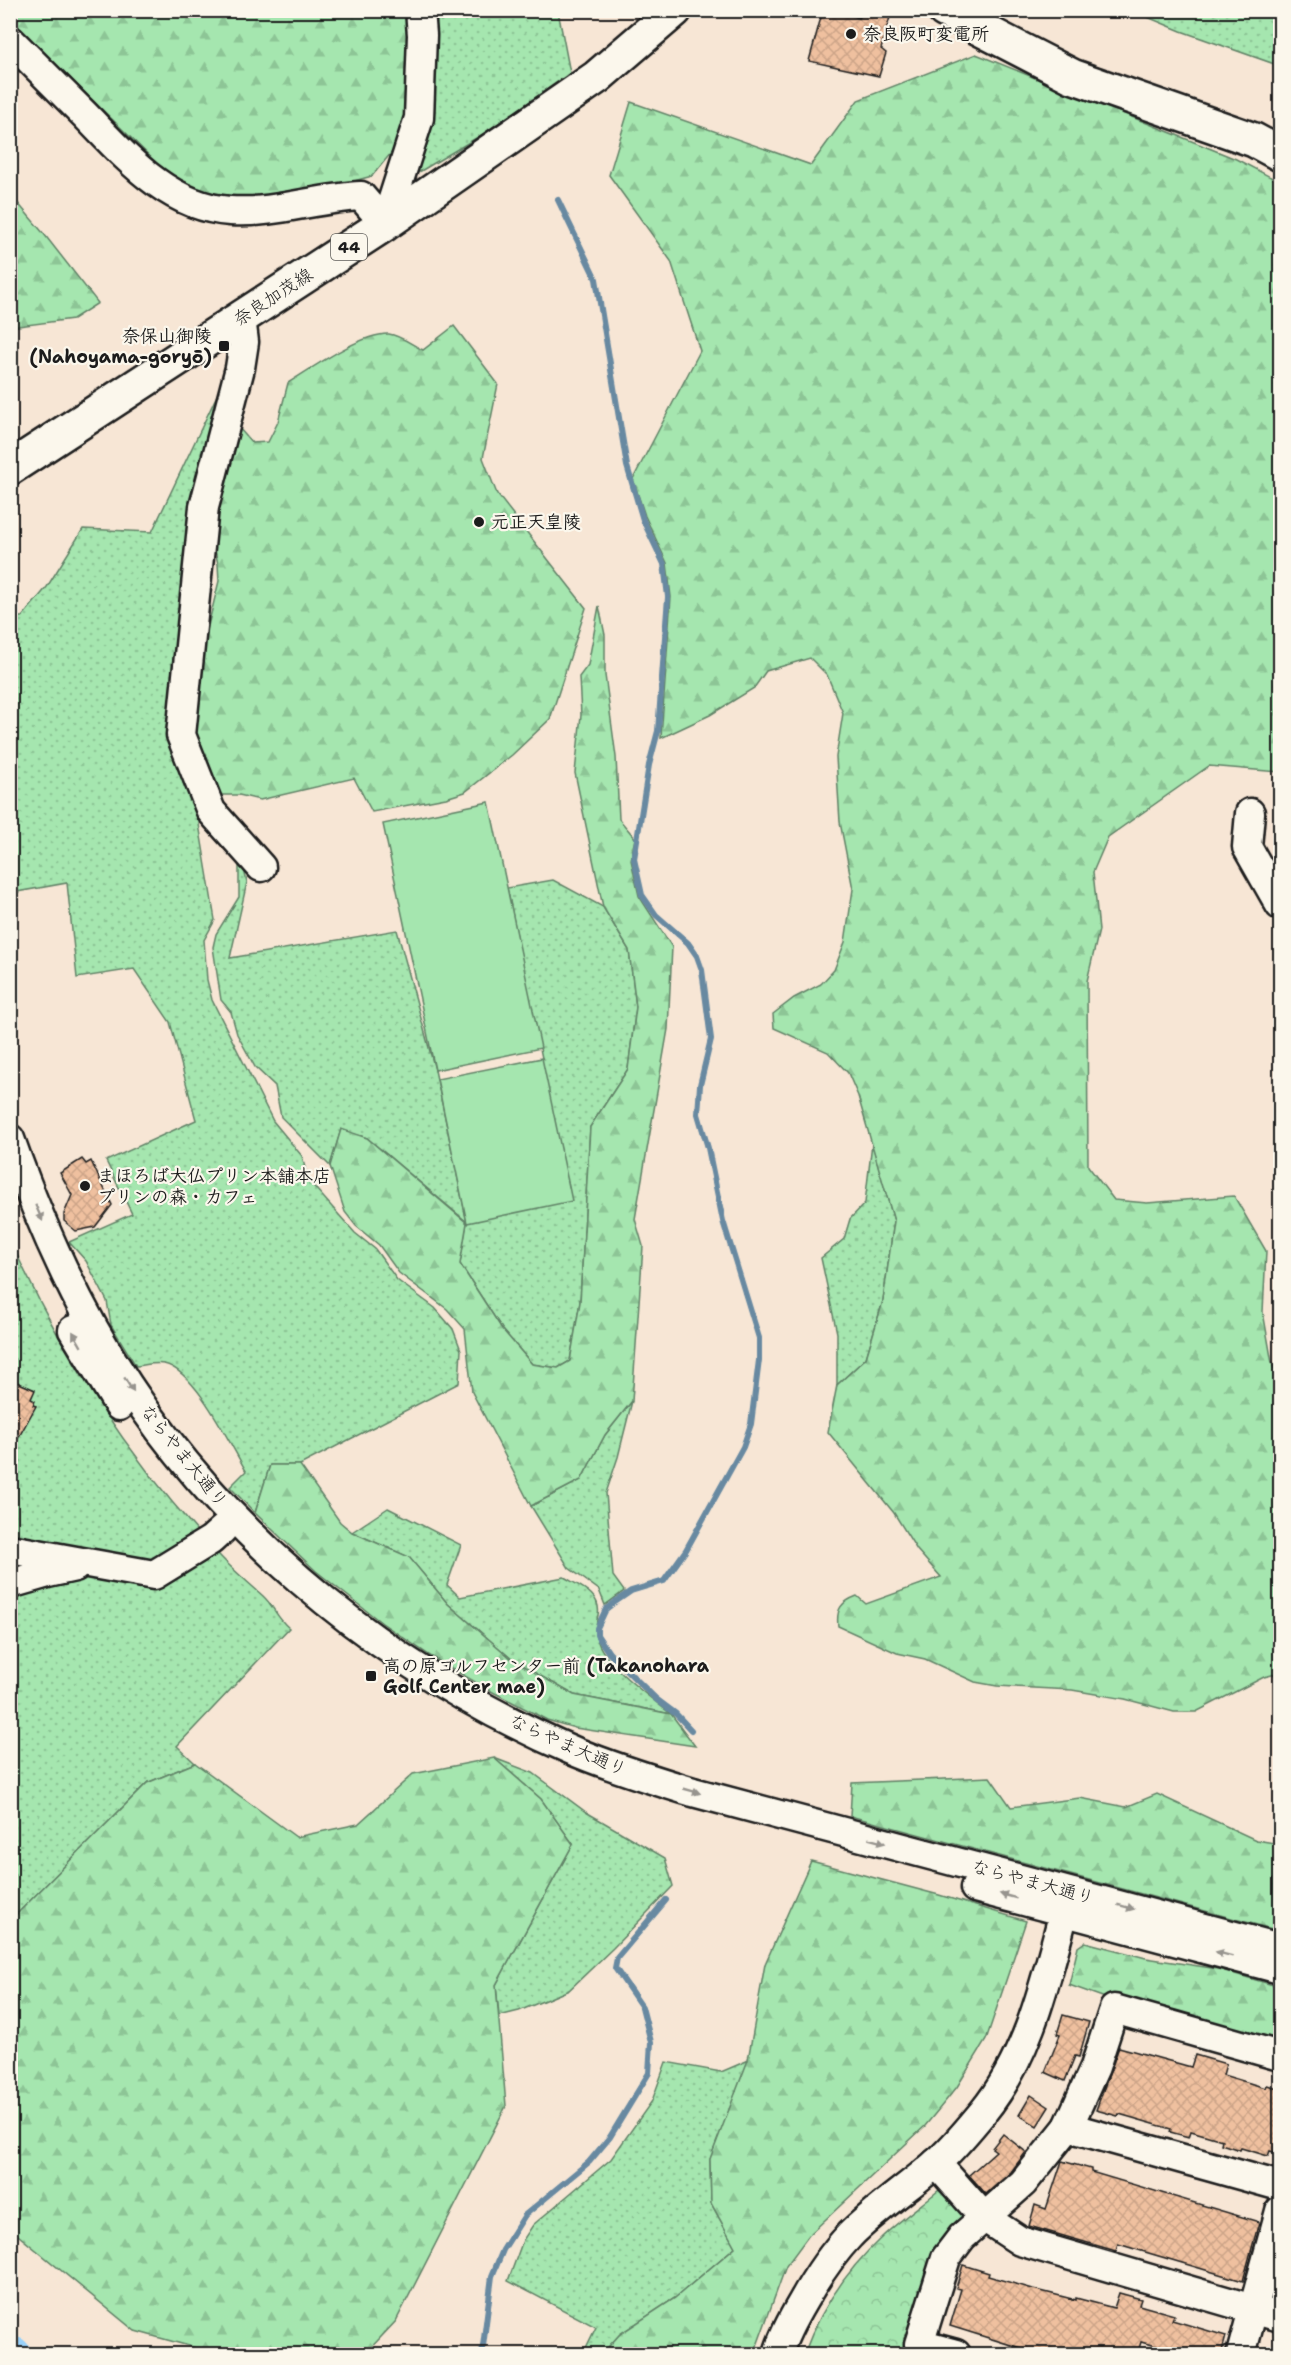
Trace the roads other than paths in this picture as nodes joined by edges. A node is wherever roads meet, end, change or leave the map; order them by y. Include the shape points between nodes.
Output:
1 (420, 10) edge
2 (675, 10) edge
3 (944, 10) edge
4 (10, 40) edge
5 (1281, 154) edge
6 (385, 224) junction
7 (241, 318) junction
8 (10, 468) edge
9 (1250, 813) dead end
10 (261, 867) dead end
11 (1281, 905) edge
12 (10, 1139) edge
13 (10, 1196) edge
14 (222, 1530) junction
15 (10, 1549) edge
16 (89, 1564) junction
17 (10, 1584) edge
18 (633, 1783) junction
19 (1067, 1902) junction
20 (1281, 1948) edge
21 (1281, 1969) edge
22 (1281, 2056) edge
23 (1068, 2127) junction
24 (936, 2163) junction
25 (1281, 2186) edge
26 (1281, 2211) edge
27 (985, 2218) junction
28 (1253, 2309) junction
29 (1281, 2317) edge
30 (778, 2355) edge
31 (956, 2355) edge
32 (1240, 2355) edge

1 - 6 street via 419,118
2 - 6 main road, 奈良加茂線 / 44 via 597,77
3 - 5 main road via 1072,76 1254,140
4 - 6 street via 127,157 176,195 227,211 265,212 361,196
6 - 7 main road, 奈良加茂線 / 44
7 - 8 main road, 奈良加茂線 / 44
7 - 10 street via 244,342 240,368 204,507 181,735 211,811
9 - 11 street via 1247,847
12 -> 18 street, ならやま大通り via 66,1277 95,1331 161,1430 236,1519 336,1610 411,1664 525,1729
14 -> 13 street, ならやま大通り via 145,1442 93,1366 49,1285
14 - 16 street via 154,1575
14 - 18 street, ならやま大通り via 278,1585 362,1652 436,1702 522,1748
15 - 16 street
16 - 17 street
18 - 19 street, ならやま大通り via 693,1792 817,1835
19 -> 20 street, ならやま大通り
21 -> 19 street, ならやま大通り
19 - 24 street via 1039,2000 1018,2055 984,2111
22 - 23 street via 1114,2009 1095,2067
23 - 25 street
23 - 27 street via 1023,2183
24 - 27 street
24 - 30 street via 850,2235 835,2253 794,2317
26 - 28 street
27 - 28 street via 1020,2241 1039,2248
27 - 31 street via 962,2237 946,2258 919,2344
28 - 29 street
28 - 32 street

